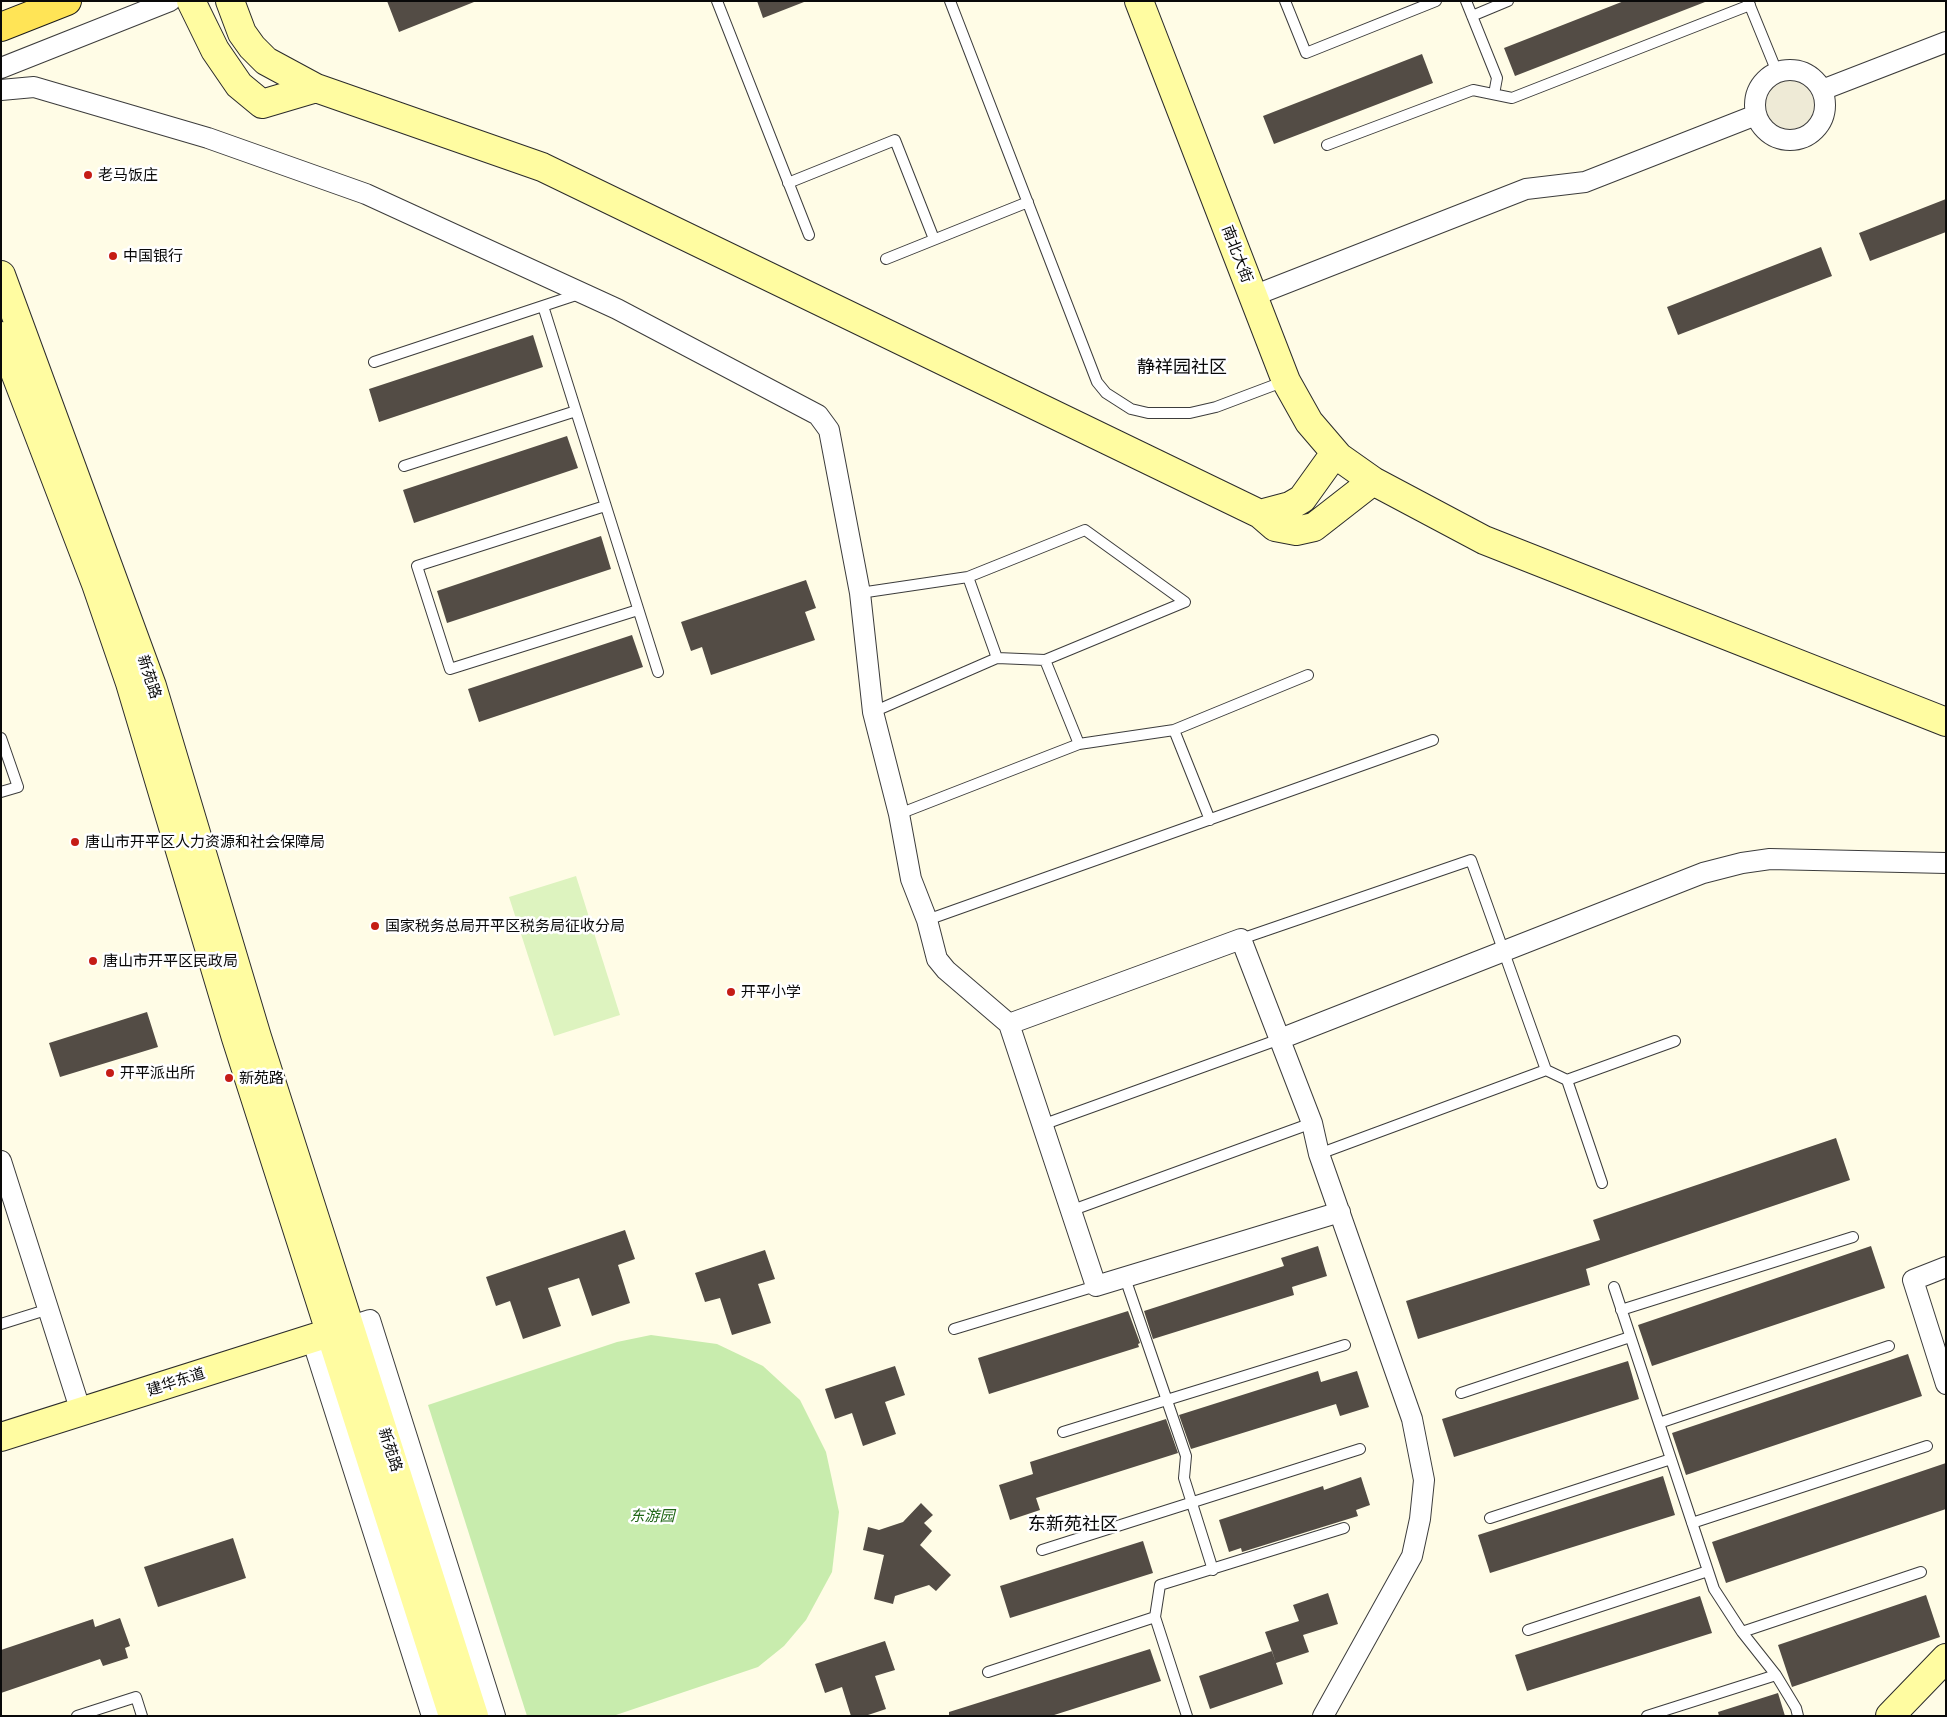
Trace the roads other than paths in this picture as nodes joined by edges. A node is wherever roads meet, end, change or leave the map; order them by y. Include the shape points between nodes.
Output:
1 (67, 1) edge
2 (170, 1) edge
3 (192, 1) edge
4 (230, 1) edge
5 (717, 1) edge
6 (950, 1) edge
7 (1139, 1) edge
8 (1285, 1) edge
9 (1436, 1) edge
10 (1466, 1) edge
11 (1508, 1) edge
12 (1749, 3) edge
13 (1472, 16) junction
14 (1, 27) edge
15 (1946, 42) edge
16 (1, 68) edge
17 (1777, 72) junction
18 (316, 88) junction
19 (1, 90) edge
20 (1822, 90) junction
21 (1494, 94) junction
22 (1756, 115) junction
23 (1327, 144) dead end
24 (788, 183) junction
25 (1028, 202) junction
26 (809, 236) dead end
27 (934, 239) junction
28 (886, 258) dead end
29 (1, 275) edge
30 (580, 293) junction
31 (1253, 296) junction
32 (543, 306) junction
33 (1, 336) edge
34 (374, 362) dead end
35 (1286, 381) junction
36 (576, 411) junction
37 (1335, 453) junction
38 (404, 466) dead end
39 (1372, 481) junction
40 (606, 506) junction
41 (1260, 514) junction
42 (968, 577) junction
43 (860, 593) junction
44 (638, 610) junction
45 (998, 658) junction
46 (1045, 660) junction
47 (658, 672) dead end
48 (1308, 675) dead end
49 (873, 712) junction
50 (1946, 722) edge
51 (1174, 730) junction
52 (1, 738) edge
53 (1433, 740) dead end
54 (1079, 744) junction
55 (1, 792) edge
56 (899, 814) junction
57 (1210, 820) junction
58 (1946, 863) edge
59 (926, 920) junction
60 (1241, 939) junction
61 (1504, 951) junction
62 (1009, 1024) junction
63 (1280, 1039) junction
64 (1675, 1041) dead end
65 (1546, 1070) junction
66 (1567, 1080) junction
67 (1312, 1123) junction
68 (1042, 1125) junction
69 (1319, 1154) junction
70 (1, 1161) edge
71 (1602, 1183) dead end
72 (1070, 1211) junction
73 (1340, 1212) junction
74 (1853, 1237) dead end
75 (1946, 1267) edge
76 (1125, 1278) junction
77 (1096, 1286) junction
78 (1614, 1287) dead end
79 (49, 1309) junction
80 (1621, 1310) junction
81 (1, 1324) edge
82 (954, 1329) dead end
83 (332, 1332) junction
84 (1630, 1337) junction
85 (1345, 1345) dead end
86 (1889, 1346) dead end
87 (1946, 1384) edge
88 (1461, 1393) dead end
89 (1166, 1400) junction
90 (82, 1412) junction
91 (1659, 1423) junction
92 (1062, 1432) dead end
93 (1, 1437) edge
94 (1927, 1446) dead end
95 (1360, 1449) dead end
96 (1671, 1459) junction
97 (1192, 1503) junction
98 (1490, 1518) dead end
99 (1692, 1523) junction
100 (1344, 1528) dead end
101 (1042, 1550) dead end
102 (1213, 1570) junction
103 (1708, 1571) junction
104 (1921, 1572) dead end
105 (1155, 1617) junction
106 (1528, 1630) dead end
107 (1742, 1632) junction
108 (1946, 1658) edge
109 (988, 1672) dead end
110 (1776, 1675) junction
111 (77, 1716) edge
112 (142, 1716) edge
113 (432, 1716) edge
114 (453, 1716) edge
115 (474, 1716) edge
116 (496, 1716) edge
117 (1187, 1716) edge
118 (1323, 1716) edge
119 (1647, 1716) edge
120 (1798, 1716) edge
121 (1890, 1716) edge

1 - 14 main road
2 - 16 street
3 - 18 main road via 215,50 239,85 262,104
4 - 18 main road via 242,33 266,61
5 - 24 lane
6 - 25 lane
7 - 31 main road, 南北大街
8 - 9 lane via 1306,53
10 - 13 lane
11 - 13 lane
12 - 17 lane
12 - 21 lane via 1512,98
13 - 21 lane via 1496,78
15 - 20 street
17 - 20 street via 1794,70 1806,73
17 - 22 street via 1763,82 1757,92
18 - 41 main road via 542,167
19 - 30 street via 34,88 208,138 366,194
20 - 22 street via 1826,101 1825,113 1812,133 1802,138 1791,140 1774,136 1761,126
21 - 23 lane via 1473,90
22 - 31 street via 1585,182 1526,190
24 - 26 lane
24 - 27 lane via 895,140
25 - 27 lane
25 - 35 lane via 1097,382 1117,402 1148,413 1190,413 1216,407
27 - 28 lane
29 - 83 main road, 新苑路 via 152,686 257,1037
30 - 32 lane
30 - 43 street via 617,309 818,415 829,430
31 - 35 main road, 南北大街
32 - 34 lane
32 - 36 lane
33 - 83 main road, 新苑路 via 130,683 236,1038
35 - 37 main road, 南北大街 via 1309,422
36 - 38 lane
36 - 40 lane
37 - 39 main road, 南北大街
37 - 41 main road via 1302,498 1290,506
39 - 41 main road via 1314,528 1296,531 1275,527
39 - 50 main road, 南北大街 via 1484,540
40 - 44 lane
40 - 44 lane via 417,566 450,669
42 - 43 lane
42 - 45 lane
42 - 46 lane via 1085,530 1184,602
43 - 49 street
44 - 47 lane
45 - 46 lane
45 - 49 lane
46 - 54 lane
48 - 51 lane
49 - 56 street
51 - 54 lane
51 - 57 lane
52 - 55 lane via 18,787
53 - 57 lane
54 - 56 lane
56 - 59 street via 911,880
57 - 59 lane
58 - 61 street via 1770,859 1742,863 1703,873
59 - 62 street via 937,959
60 - 61 lane via 1471,860
60 - 62 street
60 - 63 street
61 - 63 street
61 - 65 lane
62 - 68 street
63 - 67 street
63 - 68 lane
64 - 66 lane
65 - 66 lane
65 - 69 lane
66 - 71 lane
67 - 69 street
67 - 72 lane
68 - 72 street
69 - 73 street
70 - 79 street
72 - 77 street
73 - 76 street
73 - 118 street via 1412,1419 1424,1480 1412,1556
74 - 80 lane
75 - 87 street via 1913,1280
76 - 77 street
76 - 89 lane
77 - 82 lane
78 - 80 lane
79 - 81 lane
79 - 90 street
80 - 84 lane
83 - 90 main road, 建华东道
83 - 113 street
83 - 114 main road, 新苑路
83 - 115 main road, 新苑路
83 - 116 street via 370,1320
84 - 88 lane
84 - 91 lane
85 - 89 lane
86 - 91 lane
89 - 92 lane
89 - 97 lane via 1186,1456 1184,1478
90 - 93 main road, 建华东道
91 - 96 lane
94 - 99 lane
95 - 97 lane
96 - 98 lane
96 - 99 lane
97 - 101 lane
97 - 102 lane
99 - 103 lane
100 - 102 lane
102 - 105 lane via 1160,1585
103 - 106 lane
103 - 107 lane via 1714,1589
104 - 107 lane
105 - 109 lane
105 - 117 lane
107 - 110 lane
108 - 121 main road
110 - 119 lane
110 - 120 lane
111 - 112 lane via 136,1697

